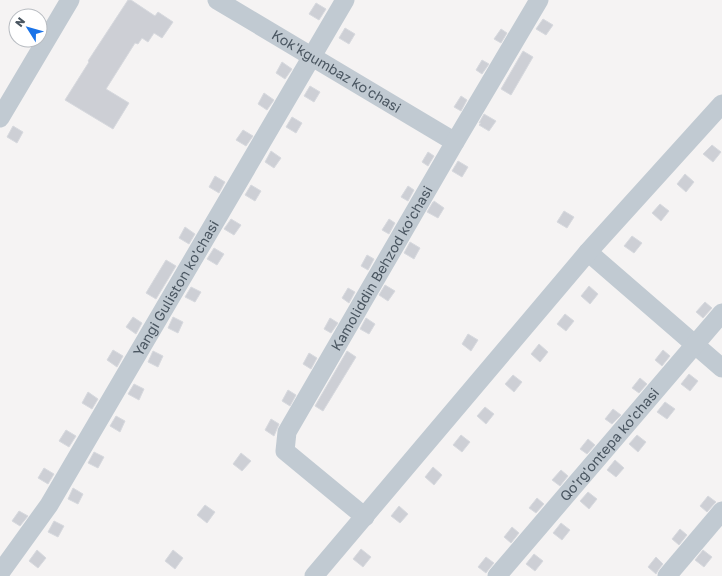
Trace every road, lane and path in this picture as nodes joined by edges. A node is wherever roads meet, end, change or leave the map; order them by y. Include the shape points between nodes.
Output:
1 (70, 0) edge
2 (217, 0) edge
3 (345, 0) edge
4 (539, 0) edge
5 (312, 56) junction
6 (722, 104) edge
7 (0, 118) edge
8 (455, 142) junction
9 (588, 252) junction
10 (722, 313) edge
11 (694, 345) junction
12 (722, 368) edge
13 (722, 510) edge
14 (365, 517) junction
15 (0, 573) edge
16 (314, 576) edge
17 (497, 576) edge
18 (667, 576) edge

1 - 7 street
2 - 5 street, Kok'kgumbaz ko'chasi
3 - 5 street, Yangi Guliston ko'chasi
4 - 8 street, Kamoliddin Behzod ko'chasi
5 - 8 street, Kok'kgumbaz ko'chasi
5 - 15 street, Yangi Guliston ko'chasi via 49,505
6 - 9 street
8 - 14 street, Kamoliddin Behzod ko'chasi via 287,432 285,451
9 - 11 street
9 - 14 street
10 - 11 street, Qo'rg'ontepa ko'chasi
11 - 12 street
11 - 17 street, Qo'rg'ontepa ko'chasi
13 - 18 street
14 - 16 street

